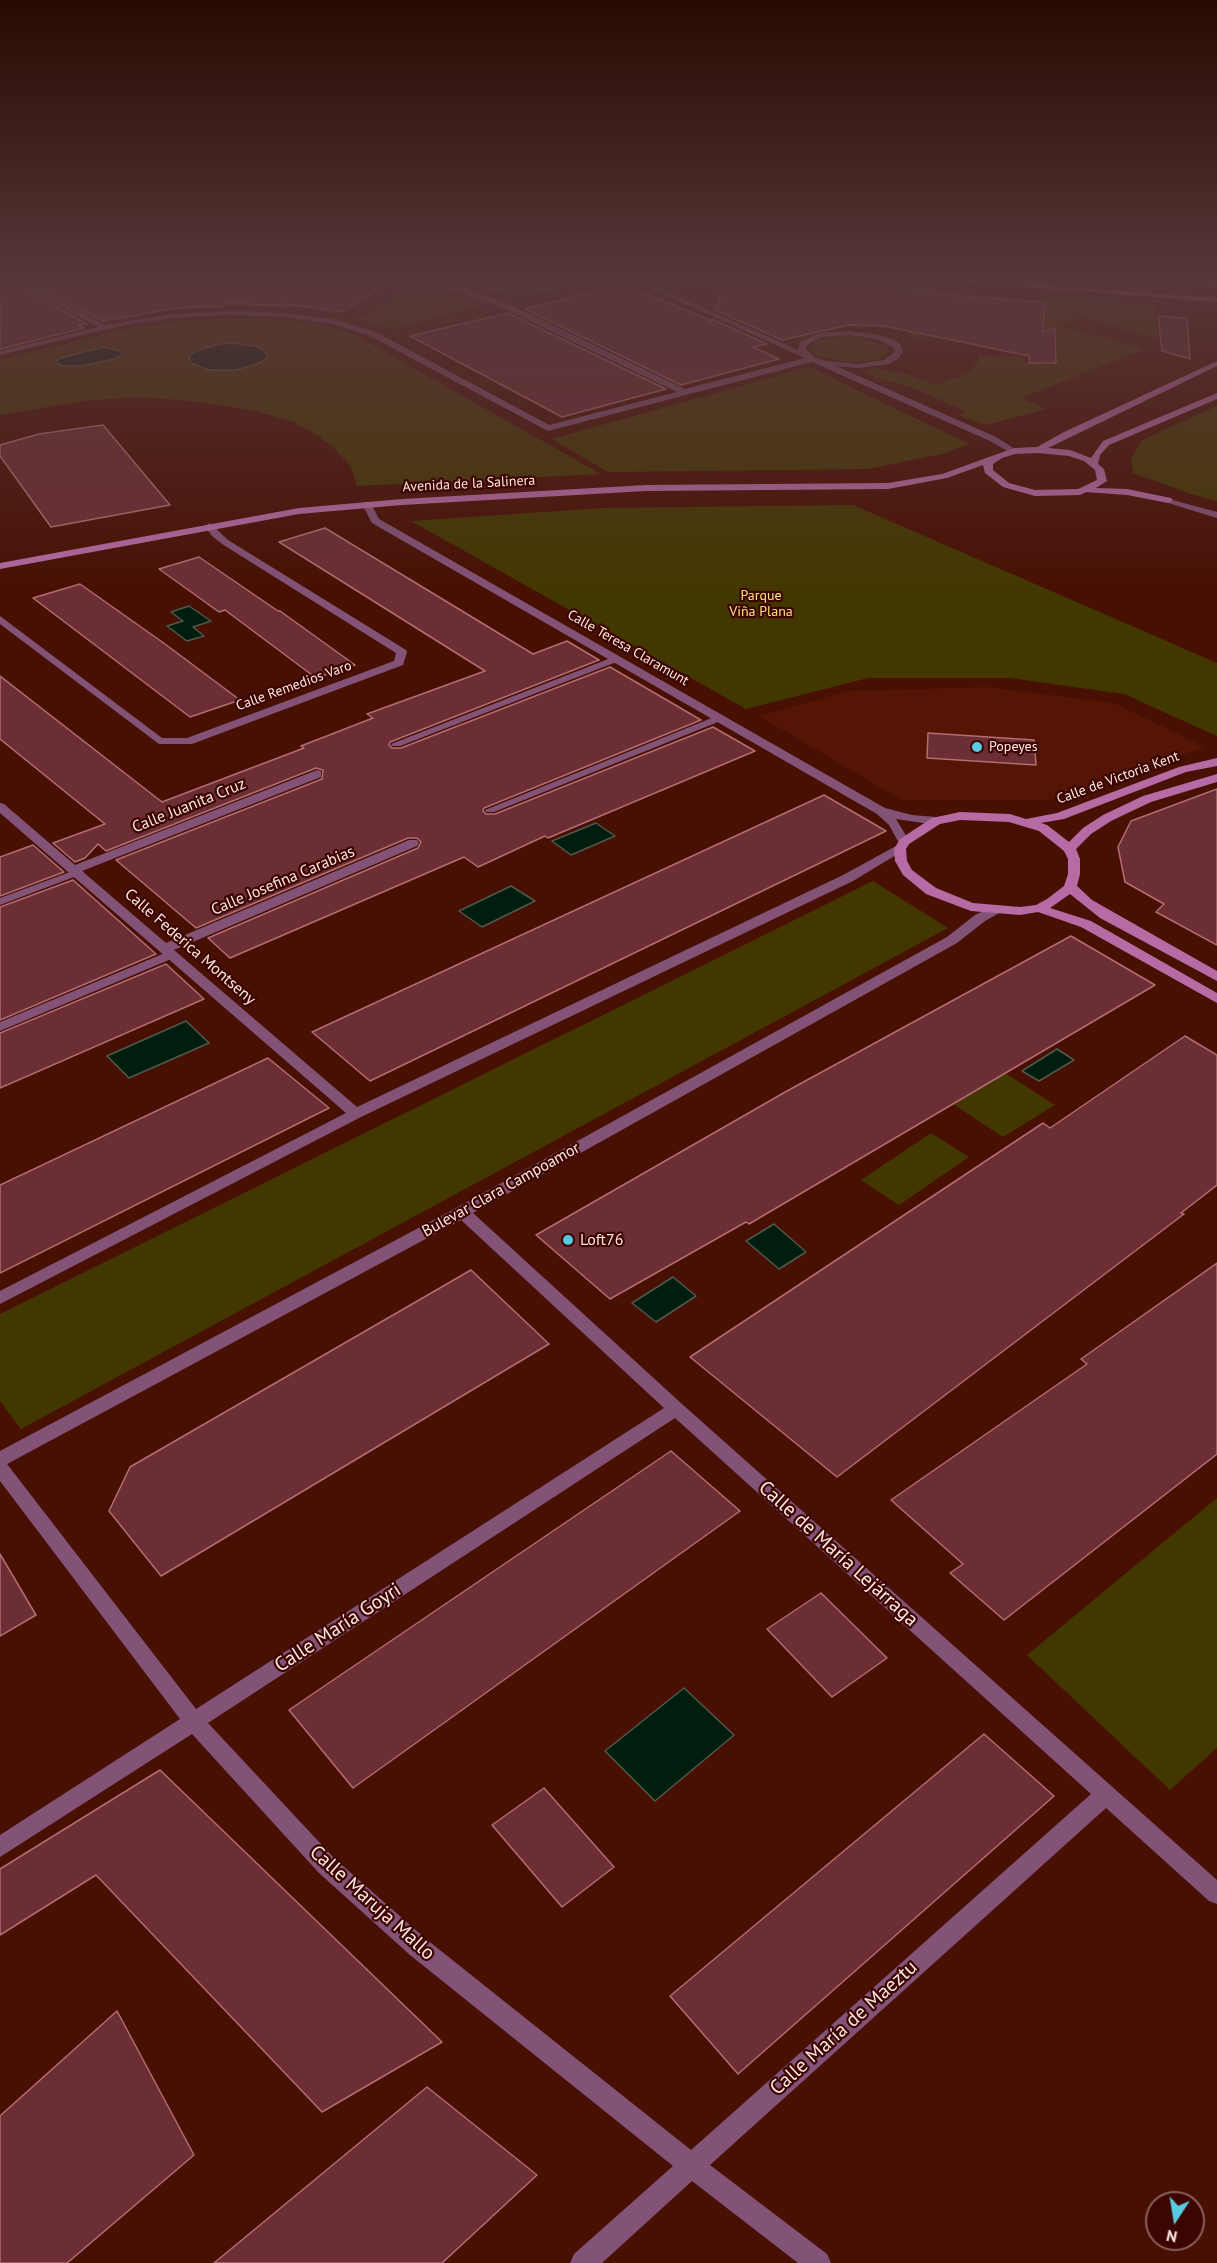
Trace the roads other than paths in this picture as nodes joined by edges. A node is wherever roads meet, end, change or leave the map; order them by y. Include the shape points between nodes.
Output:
1 (465, 384) edge
2 (667, 384) edge
3 (717, 384) edge
4 (863, 384) edge
5 (1173, 384) edge
6 (684, 392) junction
7 (1217, 396) edge
8 (1038, 450) junction
9 (1014, 452) junction
10 (991, 459) junction
11 (1094, 463) junction
12 (944, 476) junction
13 (994, 477) junction
14 (1110, 477) junction
15 (1088, 490) junction
16 (1168, 500) junction
17 (367, 504) junction
18 (1217, 515) edge
19 (210, 525) junction
20 (0, 566) edge
21 (0, 619) edge
22 (616, 659) junction
23 (719, 718) junction
24 (396, 744) dead end
25 (1217, 762) edge
26 (317, 774) dead end
27 (1217, 778) edge
28 (0, 807) edge
29 (490, 810) dead end
30 (881, 811) junction
31 (936, 821) junction
32 (1029, 822) junction
33 (413, 843) dead end
34 (902, 846) junction
35 (1070, 849) junction
36 (76, 871) junction
37 (1070, 887) junction
38 (0, 902) edge
39 (1039, 908) junction
40 (996, 909) junction
41 (169, 951) junction
42 (1217, 977) edge
43 (1217, 999) edge
44 (0, 1027) edge
45 (356, 1114) junction
46 (462, 1212) junction
47 (0, 1298) edge
48 (676, 1409) junction
49 (0, 1459) edge
50 (0, 1468) edge
51 (194, 1722) junction
52 (1106, 1794) junction
53 (0, 1847) edge
54 (1217, 1894) edge
55 (692, 2166) junction
56 (584, 2263) edge
57 (818, 2263) edge

1 - 6 street via 548,428
2 - 6 street
3 - 6 street
4 - 9 street via 993,439
5 - 8 street
7 - 11 street via 1106,443
8 - 9 street, Avenida de la Salinera
8 - 11 street via 1070,453
9 - 10 street, Avenida de la Salinera
10 - 12 street, Avenida de la Salinera
10 - 13 street via 987,467
11 - 14 street
12 - 13 street, Avenida de la Salinera
12 - 17 street, Avenida de la Salinera via 888,486 646,488
13 - 15 street via 1006,485 1035,493
14 - 15 street
14 - 16 street
15 - 16 street
16 - 18 street
17 - 19 street, Avenida de la Salinera
17 - 22 street, Calle Teresa Claramunt via 375,521
19 - 20 street, Avenida de la Salinera
19 - 21 street, Calle Remedios Varo via 225,542 402,652 399,663 188,741 159,741
22 - 23 street, Calle Teresa Claramunt
22 - 24 lane
23 - 29 lane
23 - 30 street, Calle Teresa Claramunt
25 - 32 street, Calle de Victoria Kent via 1183,769 1060,816
26 - 36 street, Calle Juanita Cruz
27 - 35 street, Calle de Victoria Kent via 1147,799 1107,818
28 - 36 street, Calle Federica Montseny
30 - 31 street, Calle Teresa Claramunt
30 - 34 street, Calle Teresa Claramunt via 894,823
31 - 32 street via 987,816
31 - 34 street
32 - 35 street
33 - 41 street, Calle Josefina Carabias
34 - 40 street via 901,861 907,872 931,891 971,907
34 - 45 street via 848,878
35 - 37 street via 1074,874
36 - 38 lane
36 - 41 street, Calle Federica Montseny
37 - 39 street
37 - 42 street via 1105,915
39 - 40 street
39 - 43 street via 1086,924
40 - 46 street, Bulevar Clara Campoamor via 951,940
41 - 44 lane
41 - 45 street, Calle Federica Montseny
45 - 47 street
46 - 48 street, Calle de María Lejárraga
46 - 49 street, Bulevar Clara Campoamor
48 - 51 street, Calle María Goyri
48 - 52 street, Calle de María Lejárraga
50 - 51 street, Calle Maruja Mallo
51 - 53 street, Calle María Goyri
51 - 55 street, Calle Maruja Mallo via 327,1866 418,1947
52 - 54 street, Calle de María Lejárraga
52 - 55 street, Calle María de Maeztu
55 - 56 street, Calle María de Maeztu
55 - 57 street, Calle Maruja Mallo

